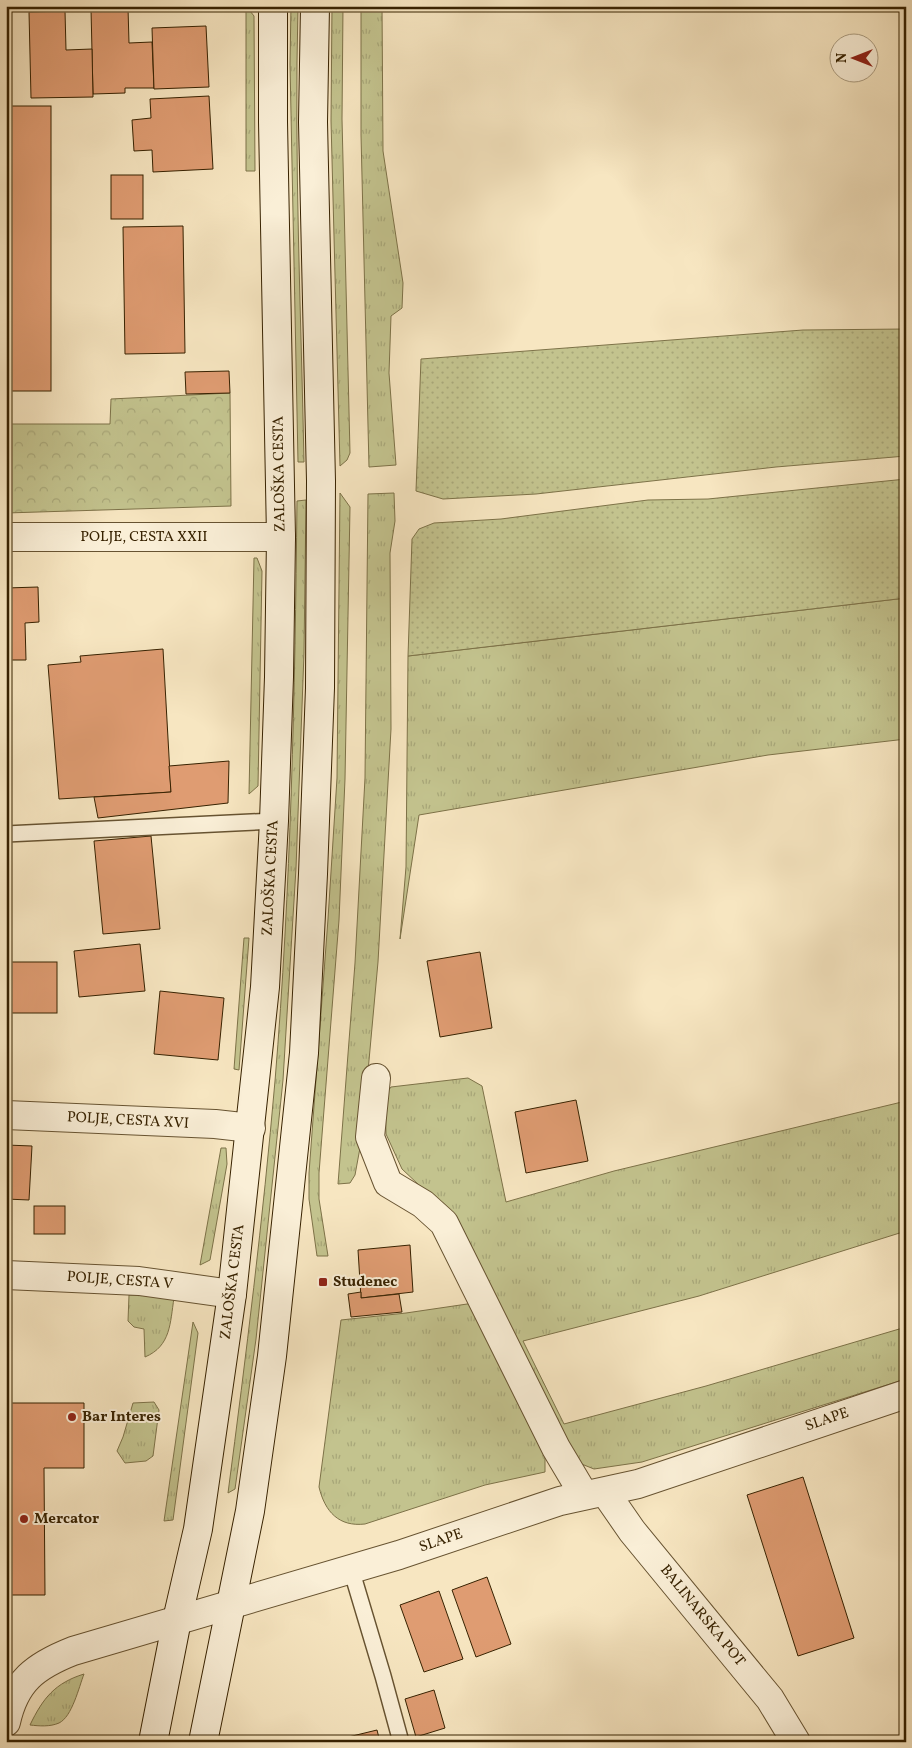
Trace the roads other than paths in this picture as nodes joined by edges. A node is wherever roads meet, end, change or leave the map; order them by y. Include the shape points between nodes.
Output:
1 (273, 6) edge
2 (315, 6) edge
3 (6, 537) edge
4 (281, 537) junction
5 (274, 821) junction
6 (6, 834) edge
7 (376, 1078) dead end
8 (6, 1115) edge
9 (250, 1128) junction
10 (6, 1275) edge
11 (232, 1294) junction
12 (906, 1394) edge
13 (595, 1494) junction
14 (351, 1569) junction
15 (231, 1604) junction
16 (177, 1620) junction
17 (6, 1722) edge
18 (153, 1742) edge
19 (203, 1742) edge
20 (401, 1742) edge
21 (796, 1742) edge

1 - 4 main road, ZALOŠKA CESTA
2 - 15 main road via 313,122 321,491 320,688 304,1053 280,1281 250,1511
3 - 4 main road, POLJE, CESTA XXII
4 - 5 main road, ZALOŠKA CESTA
5 - 6 lane
5 - 9 main road, ZALOŠKA CESTA via 265,987
7 - 13 main road, BALINARSKA POT via 370,1137 388,1183 423,1204 444,1223 556,1448
8 - 9 main road, POLJE, CESTA XVI
9 - 11 main road, ZALOŠKA CESTA
10 - 11 main road, POLJE, CESTA V via 139,1281
11 - 16 main road, ZALOŠKA CESTA via 198,1529
12 - 13 main road, SLAPE via 638,1484
13 - 14 main road, SLAPE via 560,1501
13 - 21 main road, BALINARSKA POT via 632,1531 770,1699
14 - 15 main road, SLAPE
14 - 20 lane
15 - 16 main road, SLAPE
15 - 19 main road
16 - 17 main road, SLAPE via 53,1659 27,1676 19,1686
16 - 18 main road, ZALOŠKA CESTA

